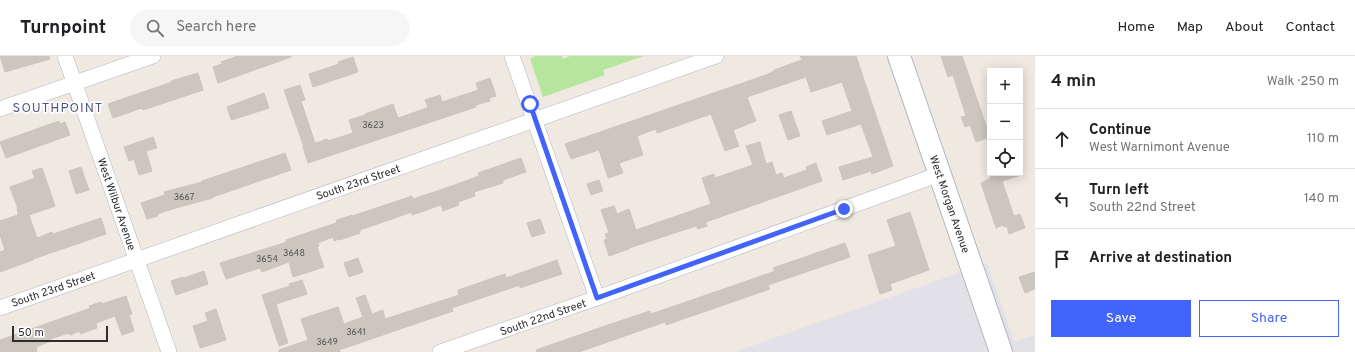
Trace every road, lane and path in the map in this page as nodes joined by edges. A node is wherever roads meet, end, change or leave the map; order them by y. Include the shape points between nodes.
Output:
1 (65, 56) edge
2 (153, 56) edge
3 (512, 56) edge
4 (716, 56) edge
5 (899, 56) edge
6 (75, 83) junction
7 (0, 109) edge
8 (535, 119) junction
9 (940, 174) junction
10 (136, 260) junction
11 (597, 298) junction
12 (0, 308) edge
13 (169, 352) edge
14 (440, 352) edge
15 (1001, 352) edge

1 - 6 street, West Wilbur Avenue
2 - 6 street
3 - 8 street
4 - 8 street, South 23rd Street
5 - 9 street, West Morgan Avenue
6 - 7 street
6 - 10 street, West Wilbur Avenue
8 - 10 street, South 23rd Street
8 - 11 street
9 - 11 street, South 22nd Street
9 - 15 street, West Morgan Avenue
10 - 12 street, South 23rd Street
10 - 13 street, West Wilbur Avenue
11 - 14 street, South 22nd Street

